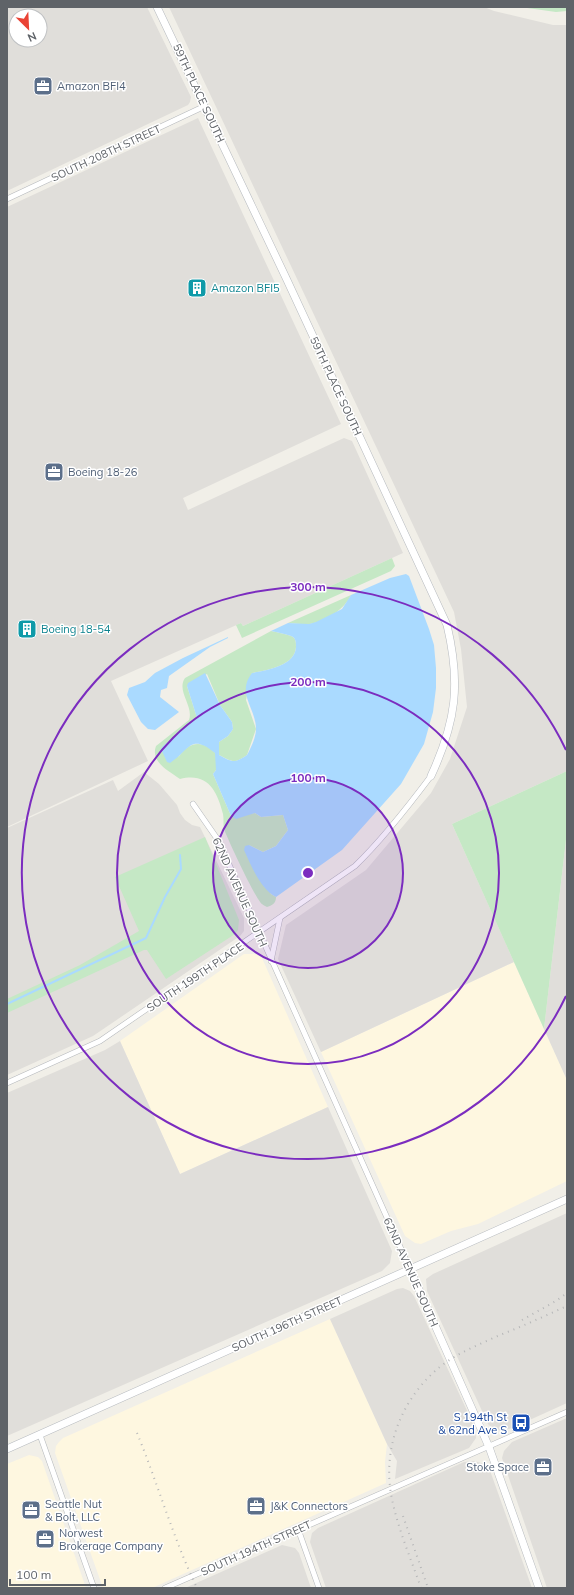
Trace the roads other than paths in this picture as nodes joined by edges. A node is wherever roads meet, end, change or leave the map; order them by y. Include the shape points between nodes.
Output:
1 (157, 7) edge
2 (205, 106) junction
3 (7, 199) edge
4 (431, 776) joint
5 (193, 804) dead end
6 (280, 918) junction
7 (259, 933) junction
8 (271, 961) junction
9 (7, 1083) edge
10 (567, 1199) edge
11 (410, 1269) junction
12 (567, 1412) edge
13 (40, 1434) junction
14 (489, 1446) junction
15 (7, 1449) edge
16 (298, 1529) junction
17 (94, 1588) edge
18 (165, 1588) edge
19 (319, 1588) edge
20 (538, 1588) edge

1 - 2 street, 59TH PLACE SOUTH
2 - 3 street, SOUTH 208TH STREET
2 - 4 street, 59TH PLACE SOUTH via 447,625 456,677 454,702 451,725
4 - 6 street, SOUTH 199TH PLACE via 405,811 355,866
5 - 7 street, 62ND AVENUE SOUTH via 218,840
6 - 7 street, SOUTH 199TH PLACE
6 - 8 street, 62ND AVENUE SOUTH
7 - 8 street, 62ND AVENUE SOUTH
7 - 9 street, SOUTH 199TH PLACE via 100,1041
8 - 11 street, 62ND AVENUE SOUTH
10 - 11 street, SOUTH 196TH STREET
11 - 13 street, SOUTH 196TH STREET
11 - 14 street, 62ND AVENUE SOUTH
12 - 14 street, SOUTH 194TH STREET
13 - 15 street, SOUTH 196TH STREET
13 - 17 street
14 - 16 street, SOUTH 194TH STREET
14 - 20 street, 62ND AVENUE SOUTH
16 - 18 street, SOUTH 194TH STREET
16 - 19 street

